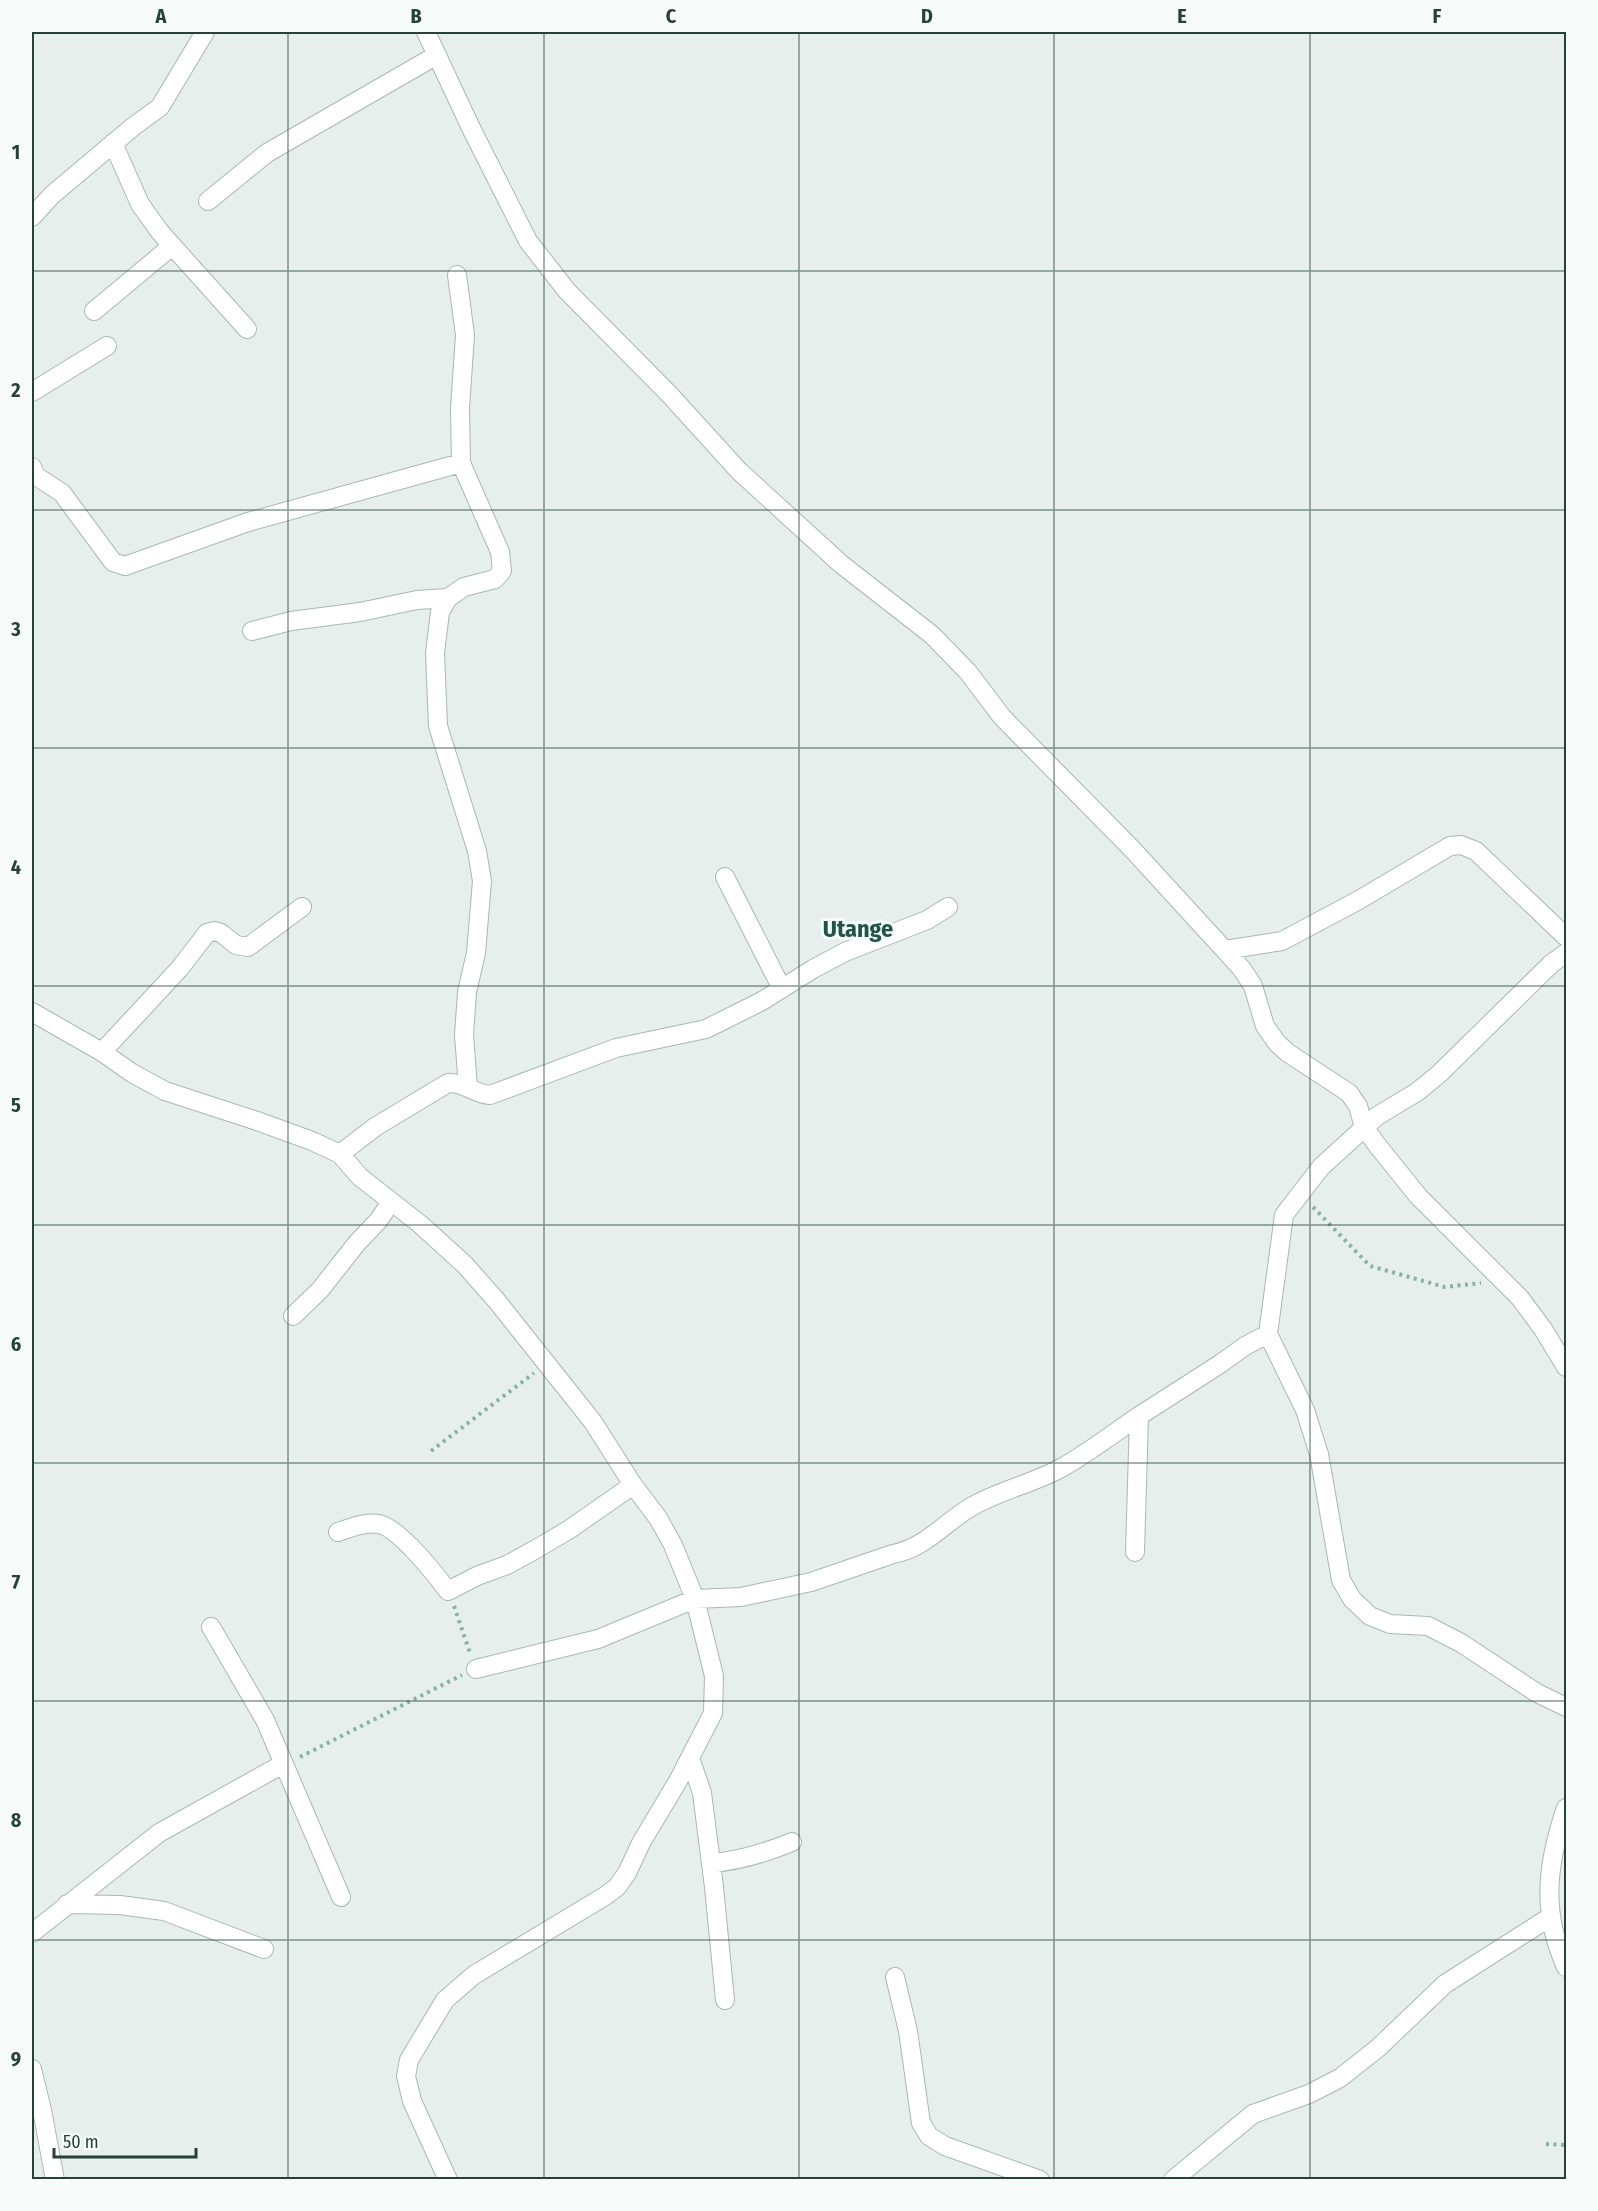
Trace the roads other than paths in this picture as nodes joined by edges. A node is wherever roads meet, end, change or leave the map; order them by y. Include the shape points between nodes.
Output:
1 (205, 32) edge
2 (426, 32) edge
3 (437, 55) junction
4 (113, 143) junction
5 (208, 201) dead end
6 (32, 217) edge
7 (172, 246) junction
8 (457, 275) dead end
9 (94, 311) dead end
10 (247, 329) dead end
11 (107, 346) dead end
12 (32, 392) edge
13 (461, 463) junction
14 (32, 467) edge
15 (448, 598) junction
16 (252, 631) dead end
17 (725, 877) dead end
18 (302, 907) dead end
19 (948, 907) dead end
20 (1566, 937) edge
21 (1225, 950) junction
22 (1566, 953) edge
23 (782, 988) junction
24 (32, 1012) edge
25 (102, 1052) junction
26 (468, 1087) junction
27 (1364, 1127) junction
28 (340, 1154) junction
29 (391, 1202) junction
30 (293, 1316) dead end
31 (1268, 1334) junction
32 (1566, 1367) edge
33 (1139, 1416) junction
34 (633, 1485) junction
35 (338, 1532) dead end
36 (1135, 1552) dead end
37 (695, 1599) junction
38 (211, 1627) dead end
39 (476, 1669) road end
40 (1566, 1707) edge
41 (690, 1758) junction
42 (283, 1764) junction
43 (1566, 1808) edge
44 (792, 1842) dead end
45 (711, 1863) junction
46 (341, 1897) dead end
47 (67, 1904) junction
48 (1550, 1917) junction
49 (32, 1933) edge
50 (264, 1949) dead end
51 (1566, 1967) edge
52 (895, 1977) dead end
53 (725, 2000) dead end
54 (32, 2069) edge
55 (55, 2180) edge
56 (448, 2180) edge
57 (1040, 2180) edge
58 (1173, 2180) edge

1 - 4 street via 160,107
2 - 3 street
3 - 5 street via 267,153
3 - 21 street via 528,241 567,291 739,471 840,564 932,635 968,672 1002,717
4 - 6 street
4 - 7 street via 140,204
7 - 9 street
7 - 10 street
8 - 13 street via 465,335
11 - 12 street
13 - 14 street via 248,522 125,566 113,562 62,493 36,476
13 - 15 street via 500,552 502,571 495,579 464,587
15 - 16 street via 291,621
15 - 26 street via 440,612 435,653 438,726 477,851 482,881 476,952 465,1013
17 - 23 street
18 - 25 street via 248,947 236,945 221,933 207,933
19 - 23 street via 927,920 845,952
20 - 21 street via 1476,851 1461,845 1450,846 1282,941
21 - 27 street via 1253,986 1265,1026 1277,1043 1349,1093
22 - 27 street via 1439,1074
23 - 26 street via 706,1029 616,1048 490,1095
24 - 25 street
25 - 28 street via 165,1091
26 - 28 street via 448,1083 375,1127
27 - 31 street via 1321,1167 1284,1215
27 - 32 street via 1418,1196 1503,1281 1543,1329
28 - 29 street via 360,1177
29 - 30 street via 320,1290
29 - 34 street via 465,1264 593,1422
31 - 33 street
31 - 40 street via 1305,1410 1319,1454 1341,1580 1352,1599 1370,1616 1390,1624 1428,1626
33 - 36 street
33 - 37 street via 1062,1468 969,1508 906,1552 811,1582 741,1597
34 - 35 street via 570,1530 507,1565 448,1591 425,1561 381,1524 361,1524
34 - 37 street via 673,1545
37 - 39 street via 598,1639
37 - 41 street via 714,1676 713,1713
38 - 42 street via 265,1720
41 - 45 street via 702,1793
41 - 56 street via 617,1887 474,1975 445,2000 409,2060 406,2076 412,2101
42 - 46 street
42 - 47 street via 159,1833
43 - 48 street via 1555,1840
44 - 45 street via 757,1856
45 - 53 street
47 - 49 street
47 - 50 street via 164,1911
48 - 51 street
48 - 58 street via 1445,1984 1340,2078 1253,2114
52 - 57 street via 908,2031 921,2123 929,2136 945,2146
54 - 55 street

